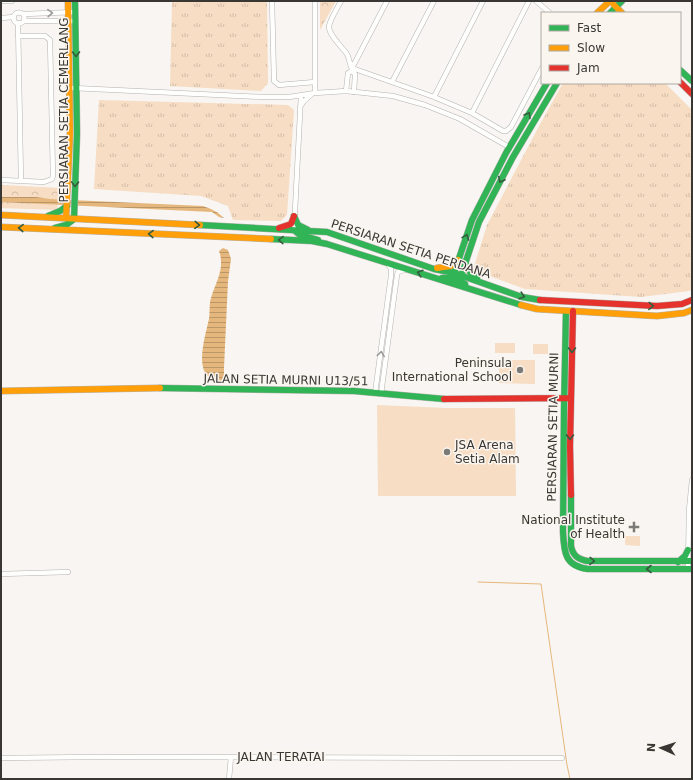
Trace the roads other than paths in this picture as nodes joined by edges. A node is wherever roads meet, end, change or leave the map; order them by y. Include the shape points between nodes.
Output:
1 (1, 1) edge
2 (12, 1) edge
3 (68, 1) edge
4 (75, 1) edge
5 (272, 1) edge
6 (315, 1) edge
7 (341, 1) edge
8 (387, 1) edge
9 (434, 1) edge
10 (483, 1) edge
11 (529, 1) edge
12 (536, 1) edge
13 (610, 1) edge
14 (623, 1) edge
15 (604, 7) junction
16 (616, 7) junction
17 (67, 11) junction
18 (75, 12) junction
19 (549, 12) edge
20 (599, 12) edge
21 (609, 12) edge
22 (611, 12) edge
23 (622, 12) edge
24 (623, 12) edge
25 (24, 14) junction
26 (14, 17) junction
27 (1, 18) edge
28 (24, 21) junction
29 (75, 21) junction
30 (18, 23) junction
31 (66, 23) junction
32 (18, 36) junction
33 (352, 70) junction
34 (541, 70) edge
35 (689, 76) edge
36 (692, 81) edge
37 (315, 82) junction
38 (392, 82) junction
39 (681, 83) edge
40 (546, 84) edge
41 (556, 84) edge
42 (69, 88) junction
43 (77, 88) junction
44 (346, 91) junction
45 (354, 92) junction
46 (314, 93) junction
47 (692, 94) edge
48 (301, 95) junction
49 (291, 96) junction
50 (434, 97) junction
51 (300, 107) junction
52 (472, 113) junction
53 (520, 145) junction
54 (509, 147) junction
55 (512, 158) junction
56 (1, 180) edge
57 (21, 181) junction
58 (67, 204) junction
59 (75, 204) junction
60 (1, 215) edge
61 (294, 216) junction
62 (45, 217) junction
63 (70, 220) junction
64 (92, 220) junction
65 (1, 227) edge
66 (272, 229) junction
67 (51, 230) junction
68 (294, 230) junction
69 (88, 232) junction
70 (316, 232) junction
71 (324, 244) junction
72 (458, 259) junction
73 (466, 261) junction
74 (386, 262) junction
75 (407, 268) junction
76 (434, 268) junction
77 (457, 276) junction
78 (438, 278) junction
79 (485, 283) junction
80 (471, 289) junction
81 (692, 300) edge
82 (556, 301) junction
83 (583, 303) junction
84 (570, 309) junction
85 (551, 310) junction
86 (692, 310) edge
87 (593, 312) junction
88 (569, 322) junction
89 (564, 385) junction
90 (1, 391) edge
91 (378, 393) junction
92 (563, 398) junction
93 (571, 398) junction
94 (554, 399) junction
95 (563, 410) junction
96 (692, 480) edge
97 (691, 510) edge
98 (688, 550) junction
99 (690, 561) edge
100 (678, 562) junction
101 (690, 569) edge
102 (68, 572) dead end
103 (1, 574) edge
104 (232, 757) junction
105 (1, 758) edge
106 (562, 758) dead end
107 (229, 779) edge

1 - 2 street
3 - 17 street, PERSIARAN SETIA CEMERLANG
4 - 18 street, PERSIARAN SETIA CEMERLANG
5 - 37 street via 274,81 279,85
6 - 37 street
7 - 33 street via 329,28 348,55
8 - 33 street
9 - 38 street
10 - 50 street
11 - 52 street
12 - 19 street
13 - 15 street
13 - 16 street
14 - 16 street
14 - 24 street
15 - 20 street
15 - 21 street
16 - 22 street
16 - 23 street
17 - 18 street
25 -> 17 street
17 - 31 street, PERSIARAN SETIA CEMERLANG
18 - 29 street, PERSIARAN SETIA CEMERLANG
25 - 26 street via 18,12
25 - 28 street
26 - 27 street
26 - 30 street
28 - 30 street
28 - 31 street
29 - 31 street
29 -> 43 street, PERSIARAN SETIA CEMERLANG
30 - 32 street
31 - 42 street, PERSIARAN SETIA CEMERLANG
32 - 57 street
32 - 57 street via 44,36 50,40 53,176 52,180 48,181
33 - 38 street
33 - 44 street via 346,79
33 - 45 street via 355,74
34 - 52 street via 511,127 506,131
35 - 36 street
37 - 46 street
38 - 50 street
39 - 47 street
54 -> 40 street
41 - 53 street
42 - 43 street
42 - 58 street, PERSIARAN SETIA CEMERLANG
43 - 49 street via 263,97
43 -> 59 street, PERSIARAN SETIA CEMERLANG
44 - 45 street
44 - 46 street
45 - 54 street via 393,96 425,105 460,119
46 - 48 street
46 - 51 street
48 - 49 street
48 - 51 street
49 - 51 street via 298,101
50 - 52 street
51 - 61 street
53 - 54 street
53 - 55 street
54 - 55 street
72 -> 54 street via 472,220
55 -> 73 street via 479,222
56 - 57 street
58 - 62 street via 56,213
58 - 63 street, PERSIARAN SETIA CEMERLANG
59 - 63 street, PERSIARAN SETIA CEMERLANG
59 - 64 street via 81,215
60 - 62 street, PERSIARAN SETIA PERDANA
61 - 66 street via 288,226
61 - 68 street
61 - 70 street via 302,228
62 - 63 street, PERSIARAN SETIA PERDANA
63 - 64 street, PERSIARAN SETIA PERDANA
63 - 67 street
63 - 69 street
64 -> 66 street, PERSIARAN SETIA PERDANA
67 -> 65 street, PERSIARAN SETIA PERDANA
66 - 68 street, PERSIARAN SETIA PERDANA
67 - 69 street, PERSIARAN SETIA PERDANA
68 - 70 street, PERSIARAN SETIA PERDANA
68 - 71 street
71 -> 69 street, PERSIARAN SETIA PERDANA
70 - 76 street, PERSIARAN SETIA PERDANA via 327,232
71 - 74 street, PERSIARAN SETIA PERDANA
72 - 76 street via 451,266
72 - 77 street
73 - 77 street
73 - 79 street via 471,274
74 - 75 street, PERSIARAN SETIA PERDANA
91 -> 74 street via 391,276 391,269
78 -> 75 street, PERSIARAN SETIA PERDANA
75 - 91 street via 397,275
76 - 77 street, PERSIARAN SETIA PERDANA
77 - 78 street
77 - 79 street, PERSIARAN SETIA PERDANA
77 - 80 street
78 - 80 street, PERSIARAN SETIA PERDANA
79 -> 82 street, PERSIARAN SETIA PERDANA via 522,297
80 - 85 street, PERSIARAN SETIA PERDANA via 521,305
83 -> 81 street, PERSIARAN SETIA PERDANA via 657,306 682,304
82 - 83 street, PERSIARAN SETIA PERDANA
82 - 84 street via 567,304
83 - 84 street
84 - 85 street, PERSIARAN SETIA PERDANA
84 - 87 street, PERSIARAN SETIA PERDANA
84 - 88 street, PERSIARAN SETIA MURNI
85 - 88 street
86 - 87 street, PERSIARAN SETIA PERDANA via 657,316
87 - 88 street via 580,314
88 - 89 street, PERSIARAN SETIA MURNI
88 -> 93 street, PERSIARAN SETIA MURNI
89 - 92 street, PERSIARAN SETIA MURNI
89 - 94 street
90 - 91 street, JALAN SETIA MURNI U13/51 via 195,388
91 - 94 street, JALAN SETIA MURNI U13/51 via 444,399
92 - 93 street, JALAN SETIA MURNI U13/51
92 - 94 street, JALAN SETIA MURNI U13/51
92 - 95 street, PERSIARAN SETIA MURNI
93 -> 100 street, PERSIARAN SETIA MURNI via 570,537 574,555 580,560 587,561
94 - 95 street
101 -> 95 street, PERSIARAN SETIA MURNI via 588,569 579,568 567,558 564,533
96 - 97 street
97 - 98 street
98 - 99 street
98 - 100 street via 686,556
99 - 100 street, PERSIARAN SETIA MURNI
99 - 101 street
102 - 103 street
104 - 105 street, JALAN TERATAI
104 - 106 street, JALAN TERATAI
104 - 107 street

